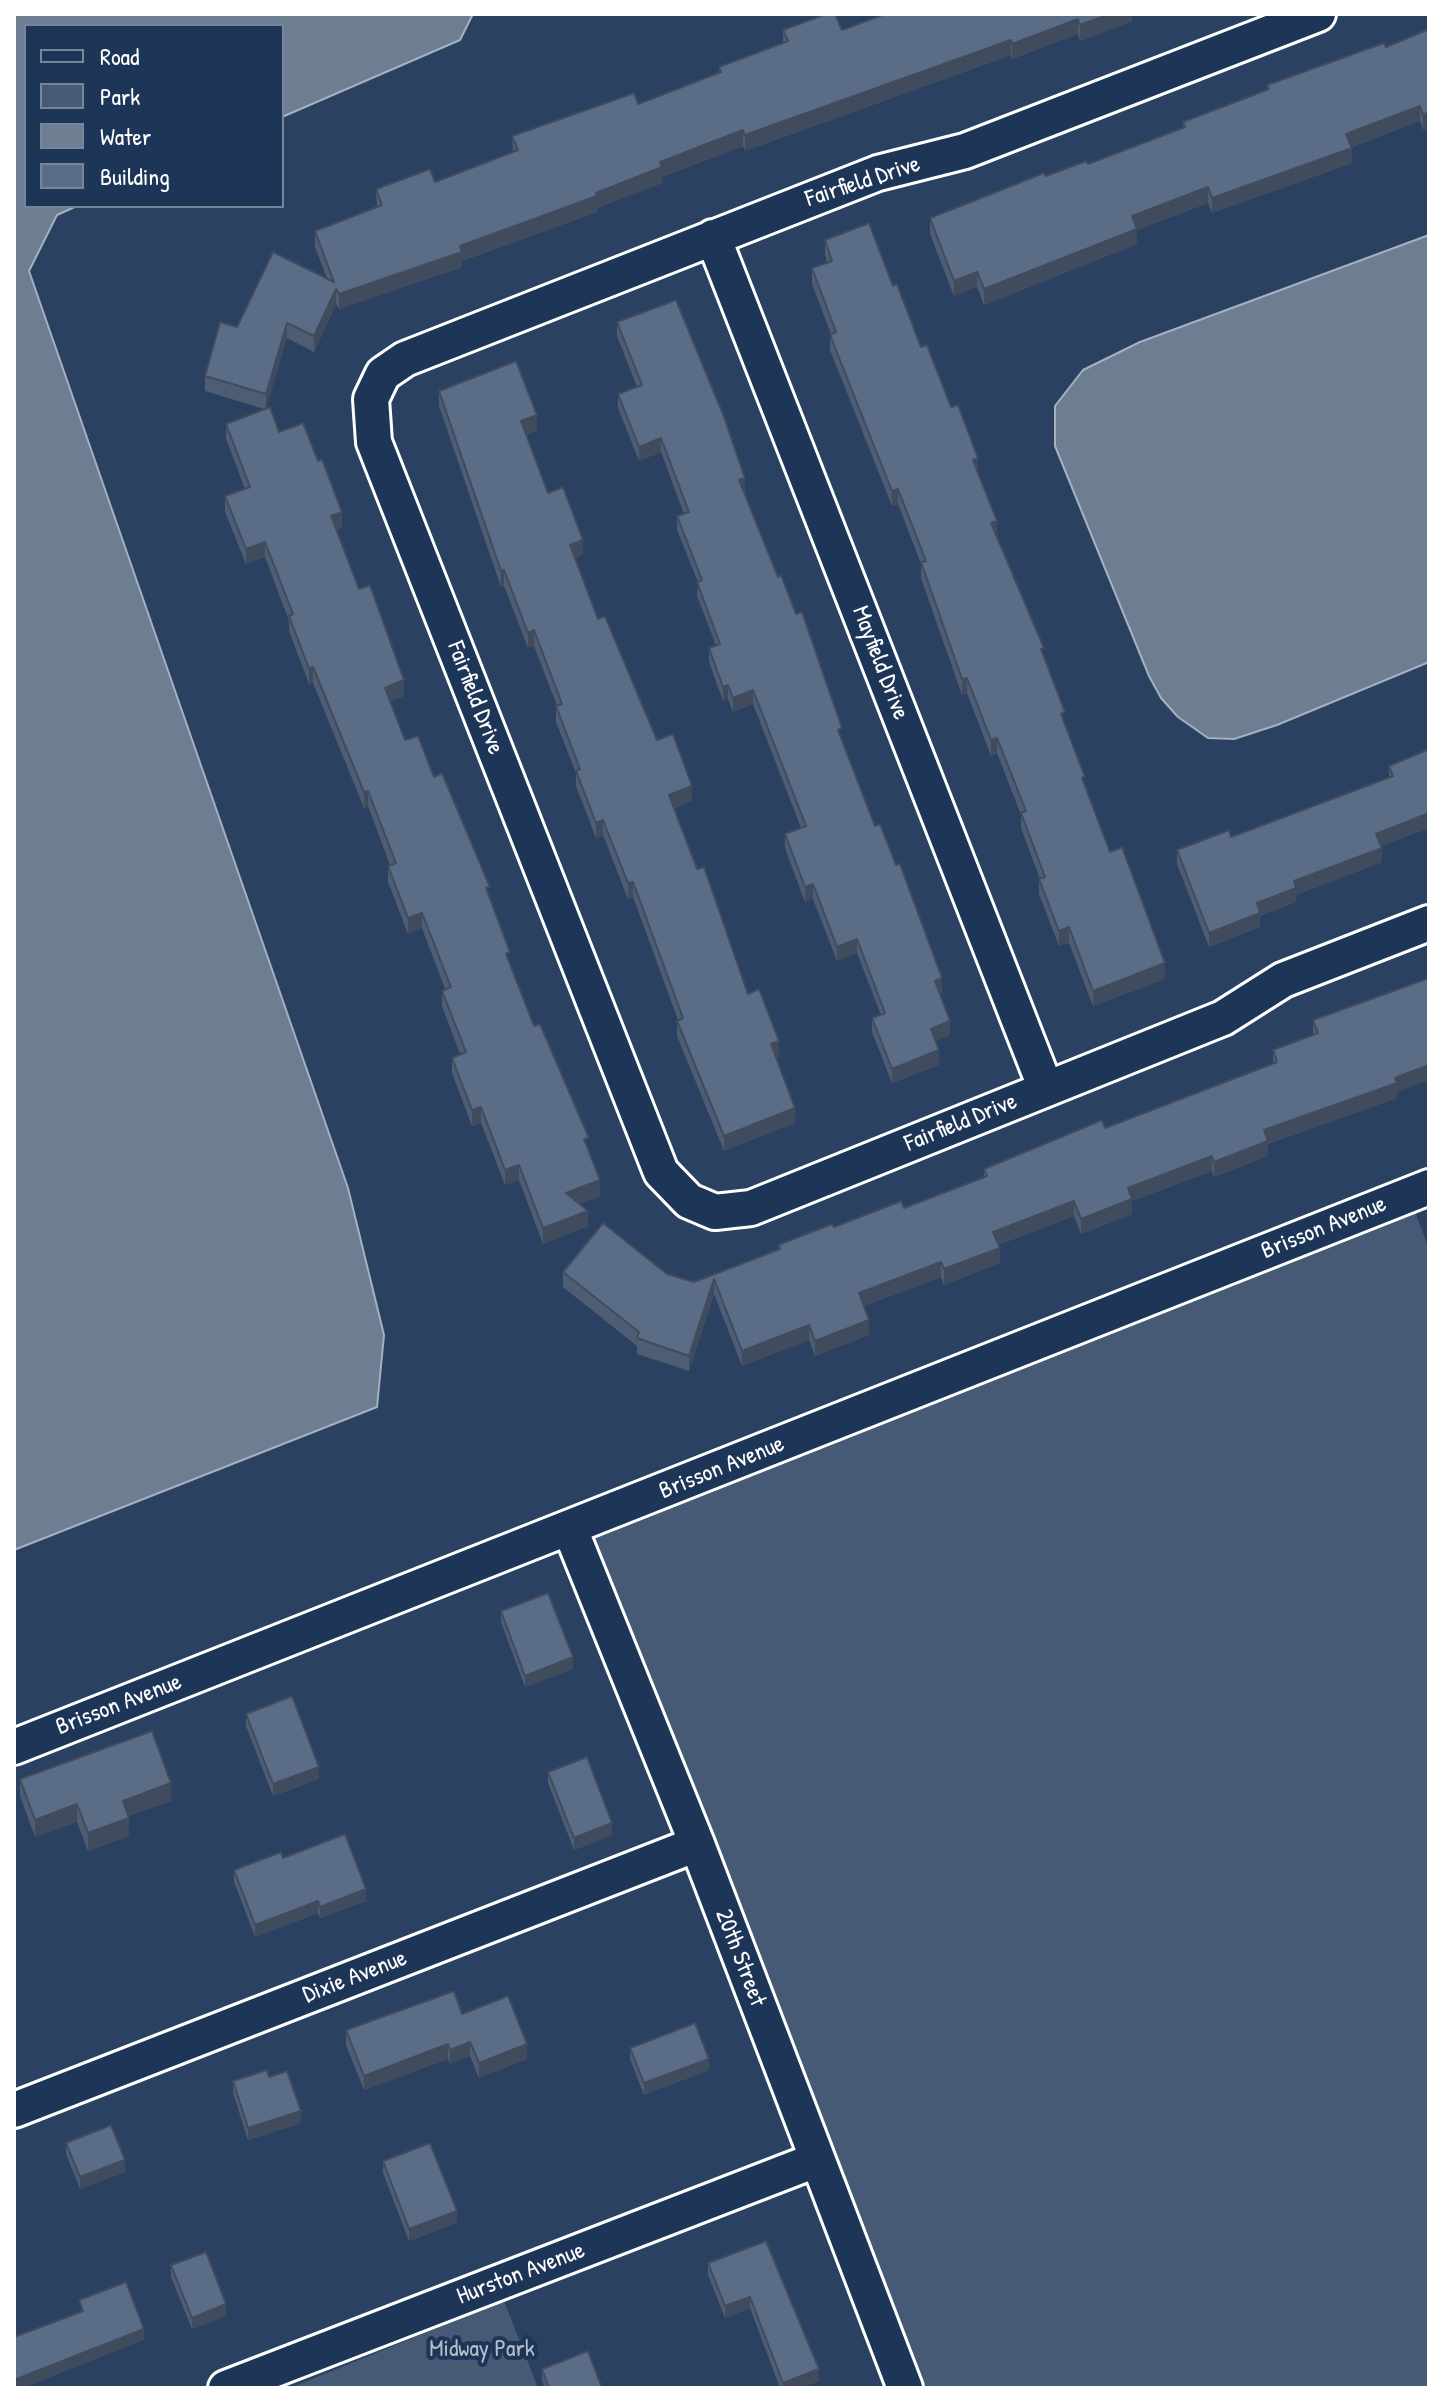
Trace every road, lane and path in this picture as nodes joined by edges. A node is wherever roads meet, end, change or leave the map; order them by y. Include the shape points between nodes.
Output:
1 (1318, 14) edge
2 (713, 237) junction
3 (1429, 923) edge
4 (1046, 1089) junction
5 (1429, 1187) edge
6 (570, 1529) junction
7 (14, 1747) edge
8 (697, 1844) junction
9 (14, 2110) edge
10 (816, 2160) junction
11 (226, 2388) edge
12 (905, 2388) edge

1 - 2 street, Fairfield Drive via 965,151 878,173
2 - 4 street, Mayfield Drive
2 - 4 street, Fairfield Drive via 405,359 383,374 371,399 374,442 661,1172 689,1201 715,1212 751,1208
3 - 4 street, Fairfield Drive via 1283,980 1223,1018
5 - 6 street, Brisson Avenue
6 - 7 street, Brisson Avenue
6 - 8 street, 20th Street
8 - 9 street, Dixie Avenue
8 - 10 street, 20th Street
10 - 11 street, Hurston Avenue
10 - 12 street, 20th Street

